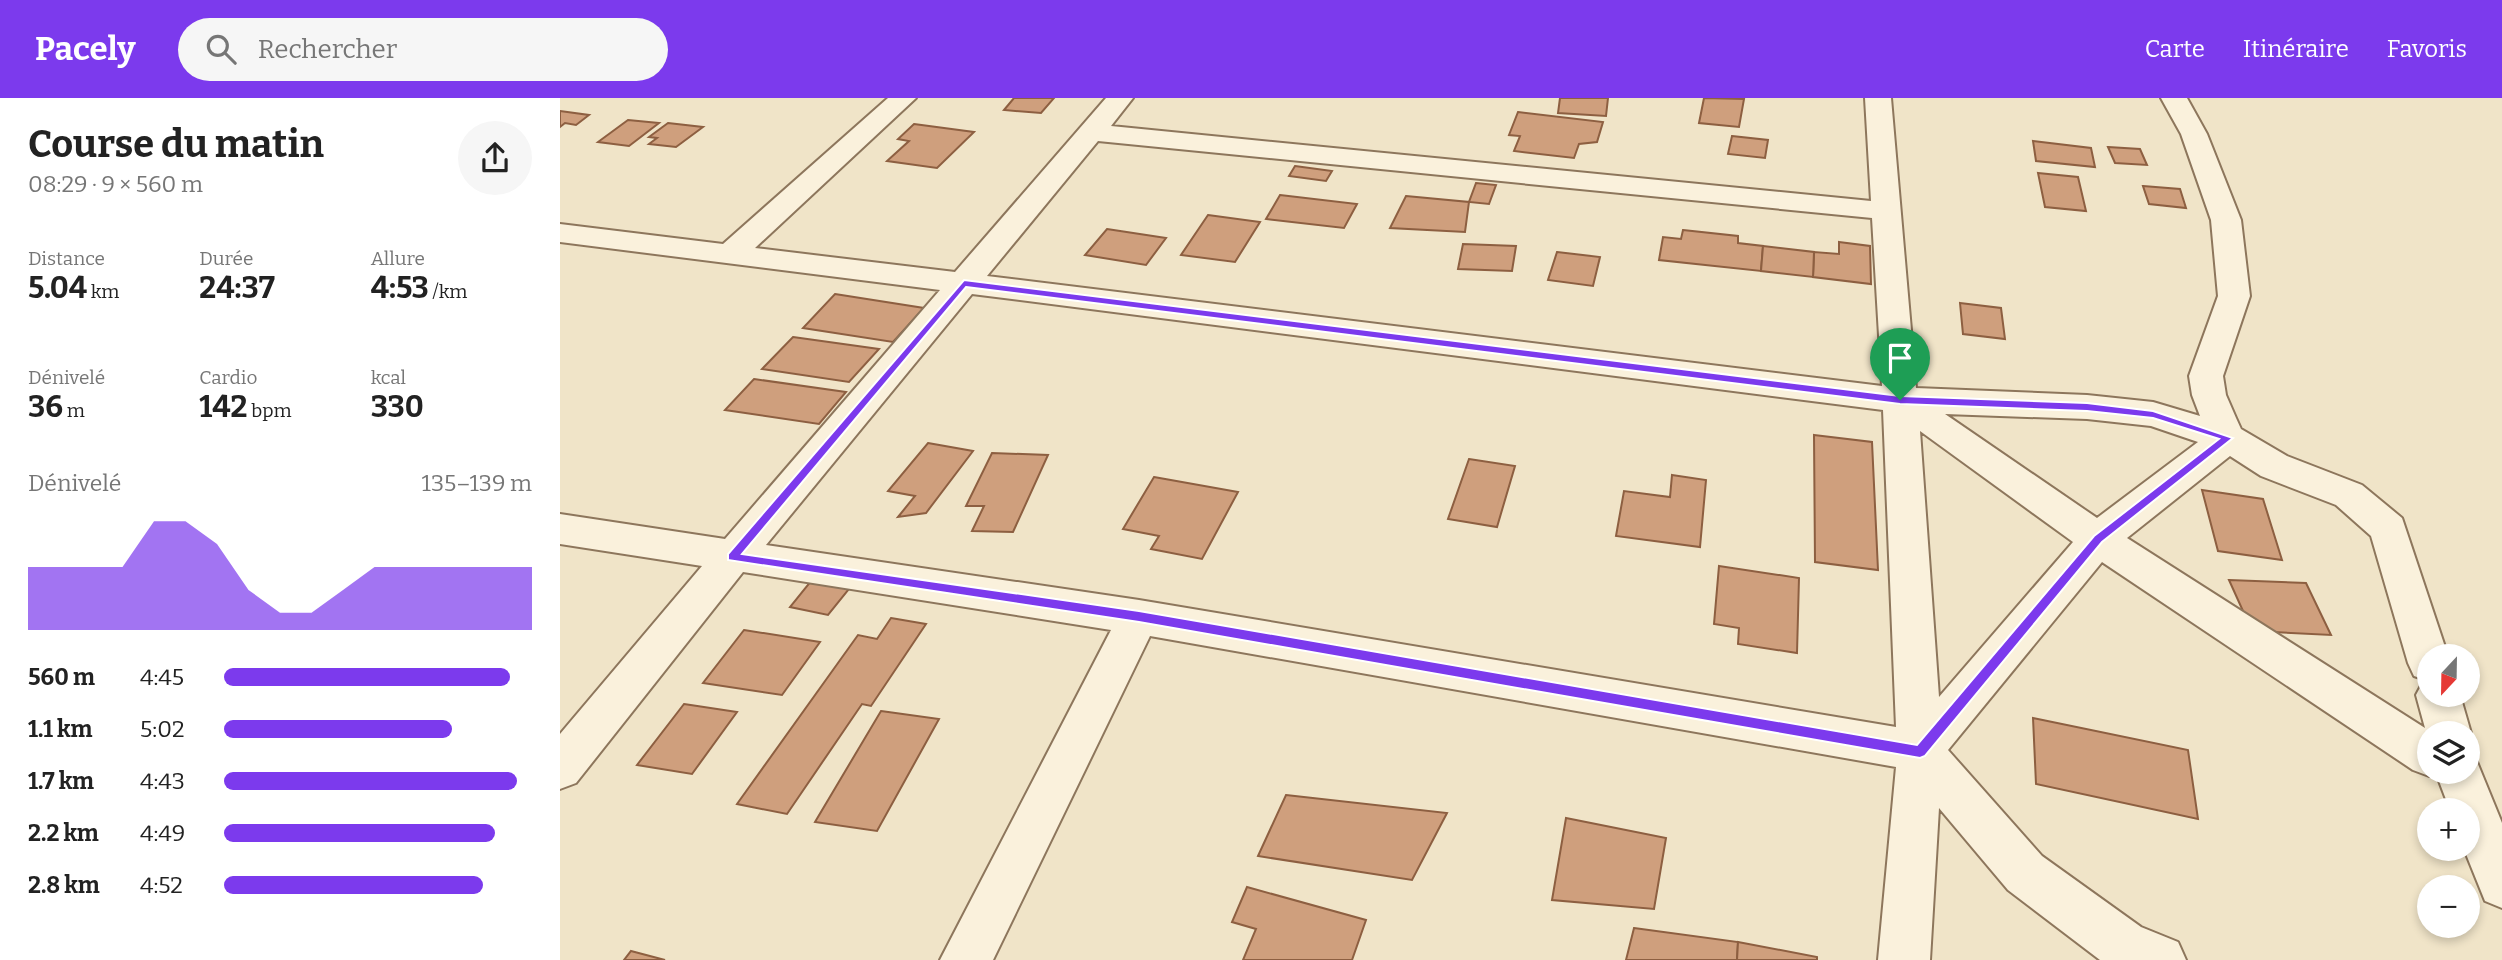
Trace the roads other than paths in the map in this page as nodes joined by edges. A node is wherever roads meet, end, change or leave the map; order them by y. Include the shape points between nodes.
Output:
1 (903, 98) edge
2 (1120, 98) edge
3 (1878, 98) edge
4 (2174, 98) edge
5 (1091, 132) junction
6 (1886, 211) junction
7 (560, 233) edge
8 (730, 254) junction
9 (964, 283) junction
10 (1900, 400) junction
11 (2228, 438) junction
12 (560, 529) edge
13 (2098, 539) junction
14 (733, 557) junction
15 (1139, 617) junction
16 (2423, 644) edge
17 (2417, 740) edge
18 (1920, 751) junction
19 (560, 768) edge
20 (2460, 784) edge
21 (2502, 884) edge
22 (966, 960) edge
23 (1905, 960) edge
24 (2160, 960) edge

1 - 8 street
2 - 5 street
3 - 6 street
4 - 11 street via 2194,134 2227,219 2234,296 2206,376 2209,395
5 - 6 street
5 - 9 street
6 - 10 street
7 - 8 street
8 - 9 street
9 - 10 street
9 - 14 street
10 - 11 street via 2153,414
10 - 13 street
10 - 18 street
11 - 13 street
11 - 16 street via 2274,466 2349,495 2388,529
12 - 14 street
13 - 17 street
13 - 18 street
14 - 15 street
14 - 19 street
15 - 18 street
15 - 22 street
18 - 23 street
18 - 24 street via 2025,873 2125,947
20 - 21 street

